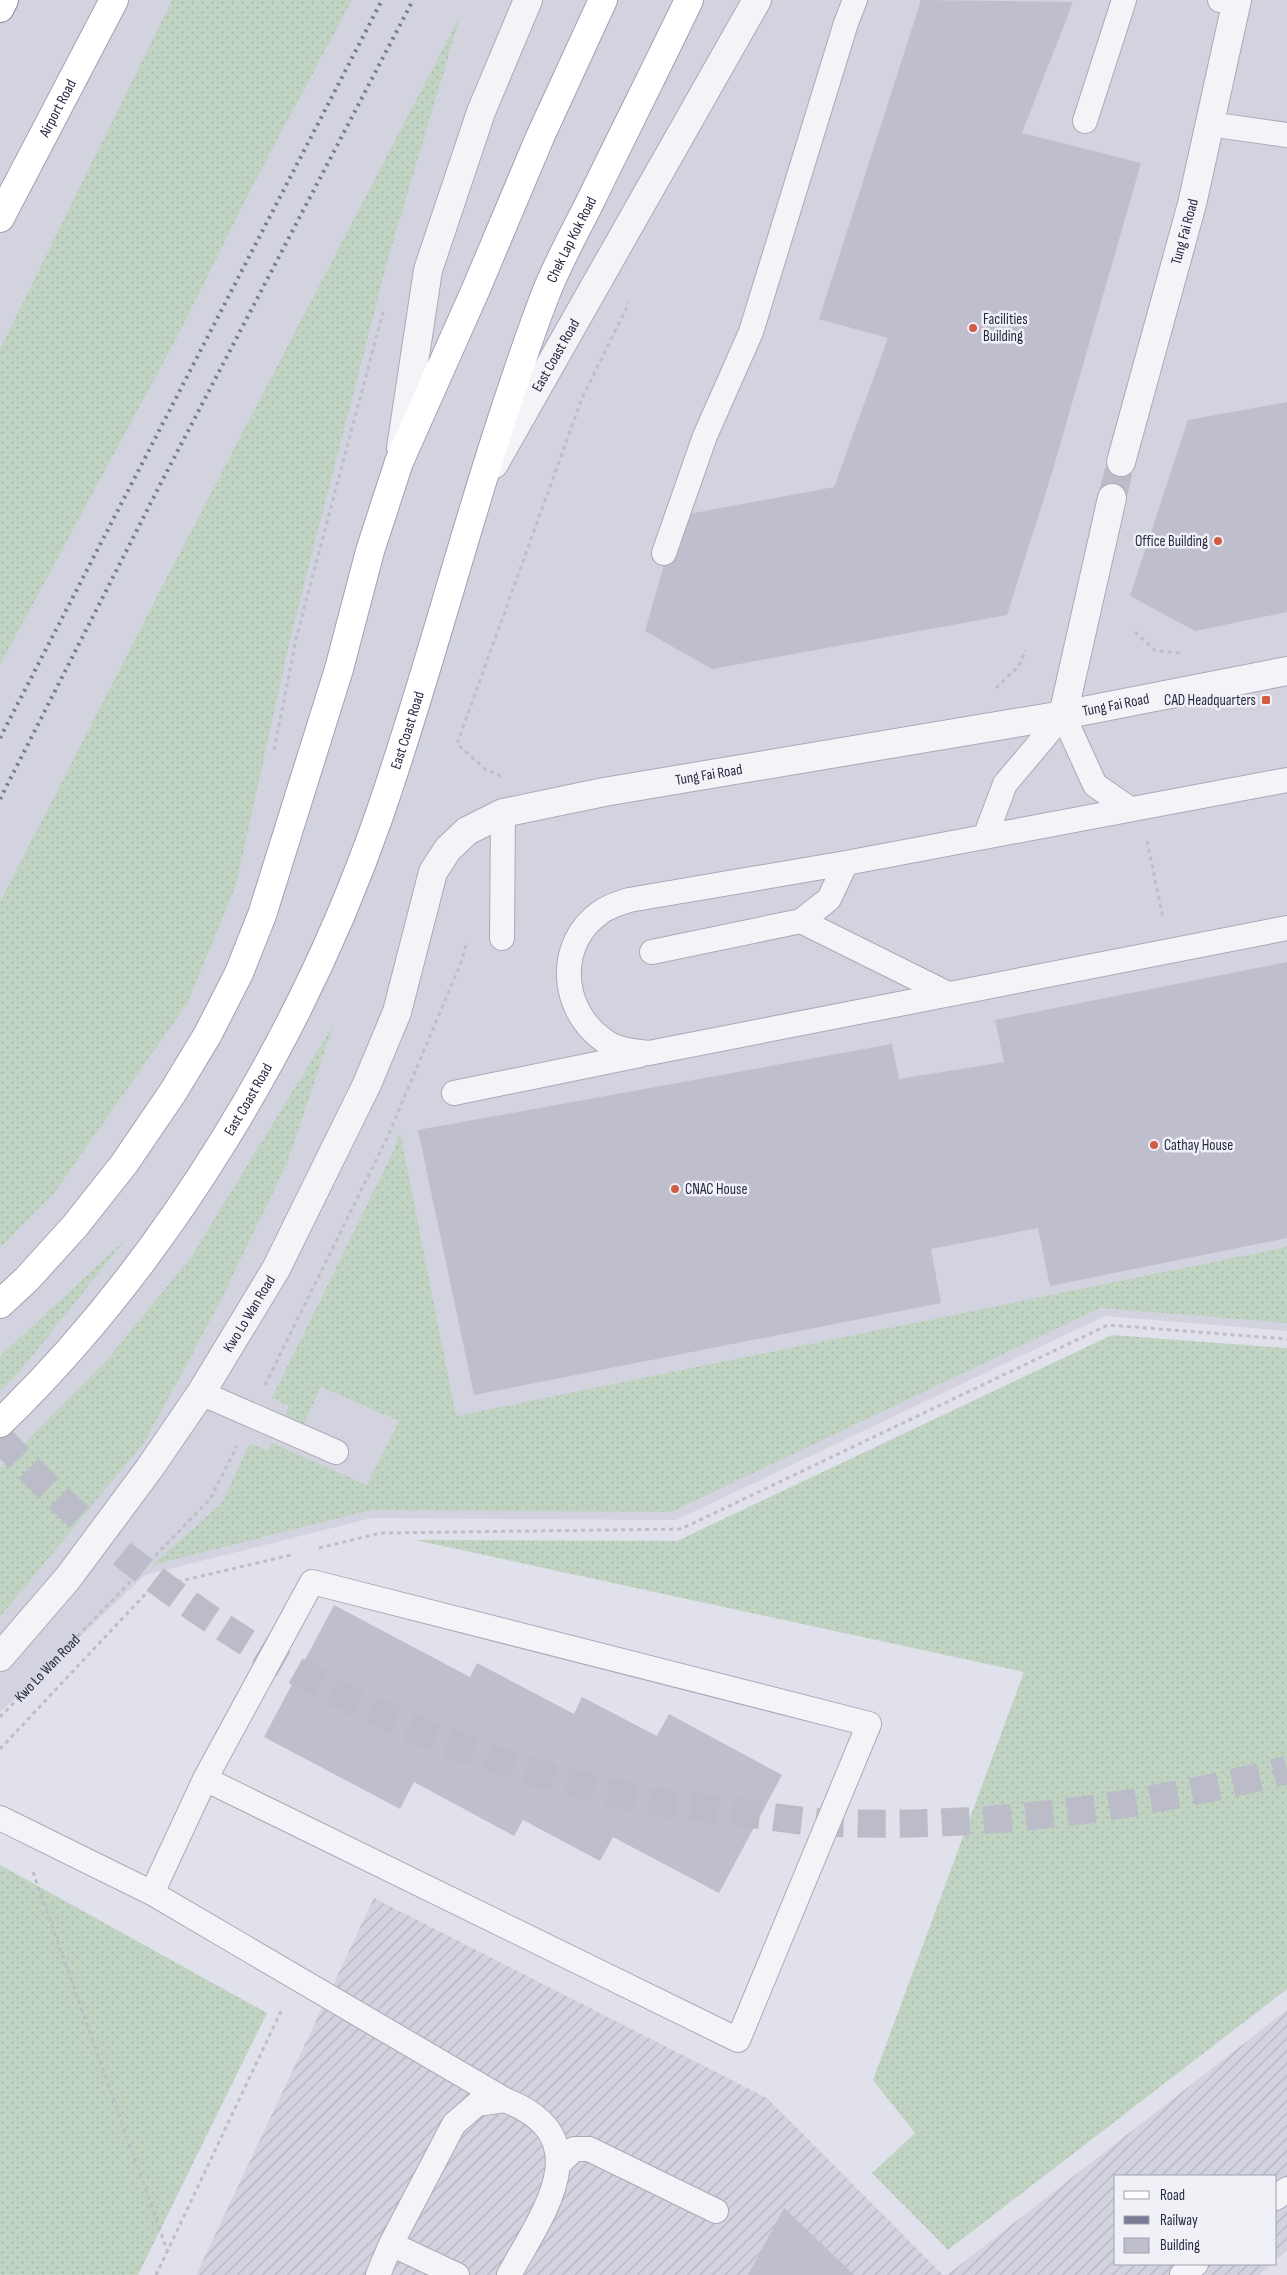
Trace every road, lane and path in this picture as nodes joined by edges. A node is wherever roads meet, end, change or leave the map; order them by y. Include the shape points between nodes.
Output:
1 (4, 0) edge
2 (114, 0) edge
3 (528, 0) edge
4 (603, 0) edge
5 (689, 0) edge
6 (757, 0) edge
7 (855, 0) edge
8 (1124, 0) edge
9 (1231, 1) edge
10 (0, 8) edge
11 (1085, 121) dead end
12 (1209, 124) junction
13 (1287, 135) edge
14 (0, 218) edge
15 (385, 303) dead end
16 (582, 398) dead end
17 (399, 462) junction
18 (1121, 462) tunnel mouth
19 (479, 490) junction
20 (1112, 498) tunnel mouth
21 (664, 552) dead end
22 (1135, 632) dead end
23 (1026, 650) dead end
24 (1156, 650) dead end
25 (1287, 671) edge
26 (1008, 678) dead end
27 (1062, 715) junction
28 (272, 760) dead end
29 (508, 779) dead end
30 (1287, 780) edge
31 (1134, 809) junction
32 (502, 813) junction
33 (985, 837) junction
34 (846, 863) junction
35 (801, 921) junction
36 (419, 927) joint
37 (1287, 928) edge
38 (502, 938) dead end
39 (1170, 951) junction
40 (652, 952) dead end
41 (946, 993) junction
42 (649, 1053) junction
43 (454, 1094) dead end
44 (0, 1304) edge
45 (1287, 1339) edge
46 (201, 1393) junction
47 (0, 1423) edge
48 (239, 1443) dead end
49 (336, 1452) dead end
50 (314, 1549) dead end
51 (295, 1554) dead end
52 (0, 1657) edge
53 (0, 1717) edge
54 (0, 1749) edge
55 (205, 1779) junction
56 (0, 1818) edge
57 (32, 1869) dead end
58 (152, 1893) junction
59 (284, 2006) dead end
60 (506, 2100) junction
61 (559, 2164) junction
62 (1287, 2189) edge
63 (1277, 2197) edge
64 (716, 2211) dead end
65 (391, 2244) junction
66 (167, 2250) junction
67 (1195, 2265) edge
68 (156, 2275) edge
69 (378, 2275) edge
70 (457, 2275) edge
71 (510, 2275) edge
72 (1182, 2275) edge

1 - 10 main road
2 - 14 main road, Airport Road
3 - 17 street via 481,112 428,270
4 - 17 main road
5 - 19 main road, Chek Lap Kok Road via 548,287
6 - 19 street, East Coast Road
7 - 21 lane via 751,332 706,436
8 - 11 lane
9 - 12 street, Tung Fai Road
12 - 13 lane
12 - 18 street, Tung Fai Road via 1192,204
15 - 28 path via 297,635
16 - 29 path via 457,744 485,769
17 - 44 main road via 262,915 239,973 178,1084 124,1164 75,1226
19 - 47 main road, East Coast Road via 379,818 311,983 270,1062 170,1222 106,1307 62,1359
20 - 27 street, Tung Fai Road
22 - 24 path
23 - 26 path
25 - 27 street, Tung Fai Road
27 - 31 lane, Tung Fai Road via 1095,785
27 - 32 street, Tung Fai Road via 614,790
27 - 33 lane, Tung Fai Road via 1005,784
30 - 31 lane
31 - 33 lane
31 - 39 path
32 - 36 street, Tung Fai Road via 467,831 448,849 433,872
32 - 38 lane
33 - 34 lane
34 - 35 lane via 829,899
34 - 42 lane via 629,900 602,911 591,921 579,935 572,951 568,973 572,1002 586,1025 603,1040 625,1050
35 - 40 lane
35 - 41 lane
36 - 46 street, Kwo Lo Wan Road via 397,1012 367,1084 276,1269
37 - 39 lane
39 - 41 lane
41 - 42 lane
42 - 43 lane
45 - 50 path via 1108,1325 681,1529 381,1533
46 - 49 lane
46 - 52 street, Kwo Lo Wan Road via 68,1578
48 - 53 path, Kwo Lo Wan Road via 210,1500
51 - 54 path via 151,1588
55 - 55 lane via 312,1582 869,1724 738,2040
55 - 58 lane
56 - 58 lane
57 - 66 path
58 - 60 lane
59 - 66 path
60 - 61 lane via 538,2116 556,2146
60 - 65 lane via 477,2104 454,2124
61 - 64 lane via 574,2149 589,2148
61 - 71 lane via 550,2200
62 - 63 lane
65 - 69 lane
65 - 70 lane
66 - 68 path
67 - 72 lane

